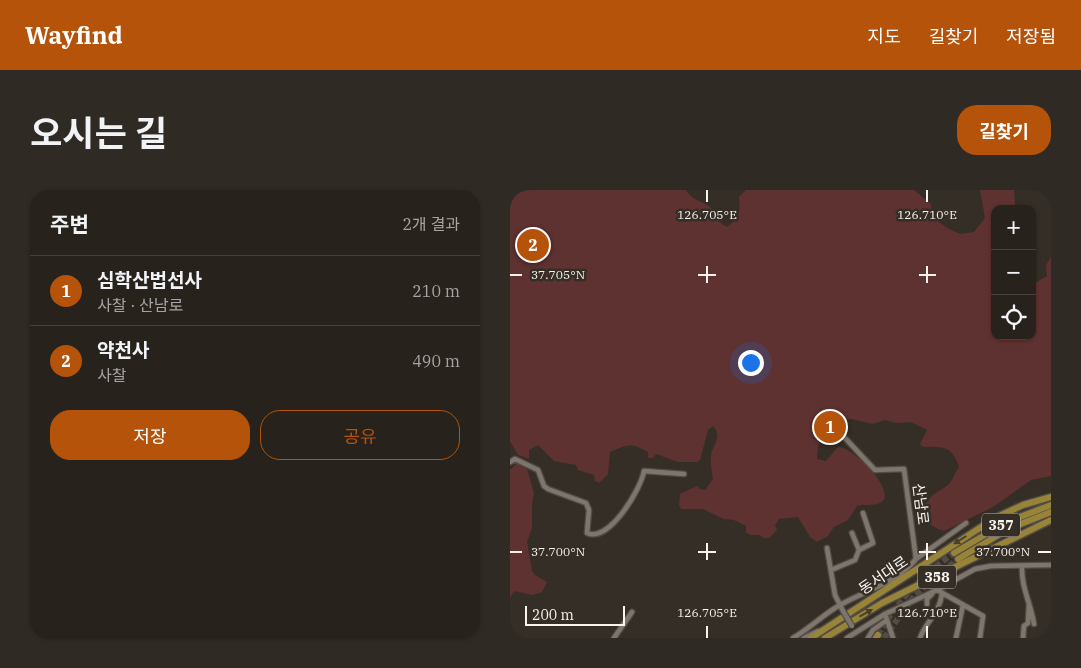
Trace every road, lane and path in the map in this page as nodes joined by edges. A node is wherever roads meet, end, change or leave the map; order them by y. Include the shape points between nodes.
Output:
1 (844, 437) dead end
2 (510, 462) edge
3 (684, 474) dead end
4 (1051, 497) edge
5 (1051, 505) edge
6 (1051, 512) edge
7 (863, 513) dead end
8 (1051, 520) edge
9 (966, 523) dead end
10 (852, 533) dead end
11 (827, 548) dead end
12 (859, 550) junction
13 (916, 559) junction
14 (1051, 565) edge
15 (1022, 566) junction
16 (831, 570) junction
17 (937, 590) junction
18 (932, 592) junction
19 (942, 594) junction
20 (1029, 600) junction
21 (927, 604) dead end
22 (839, 605) junction
23 (963, 605) junction
24 (632, 612) dead end
25 (885, 614) junction
26 (888, 620) junction
27 (837, 621) junction
28 (1034, 624) dead end
29 (848, 626) junction
30 (855, 633) junction
31 (614, 638) edge
32 (793, 638) edge
33 (804, 638) edge
34 (811, 638) edge
35 (824, 638) edge
36 (830, 638) edge
37 (847, 638) edge
38 (868, 638) edge
39 (893, 638) edge
40 (920, 638) edge
41 (956, 638) edge
42 (980, 638) edge
43 (1023, 638) edge

1 - 13 street, 산남로 via 875,470 904,469
2 - 3 street via 515,459 534,467 548,489 586,503 589,510 587,533 594,535 603,531 629,506 642,483 644,471
4 -> 27 highway, 동서대로 / 358 via 995,518
5 - 6 highway, 357 via 1007,522 956,556 1010,528
7 - 12 street via 873,543
29 -> 8 highway, 동서대로 / 358 via 882,603
9 - 13 street
10 - 12 street
11 - 16 street
12 - 16 street via 855,560
13 - 22 street via 875,589
14 - 15 street
15 - 17 street via 983,567
15 - 20 street via 1022,581
16 - 22 street
17 - 18 street
17 - 19 street
18 - 21 street
18 - 25 street
19 - 23 street
19 - 40 street via 941,605
20 - 28 street
20 - 43 street via 1028,623 1024,626
22 - 29 street, bridge
22 - 32 street
23 - 41 street
23 - 42 street via 983,616
24 - 31 street
25 - 26 street
25 - 30 street
26 - 38 street
26 - 39 street
27 - 33 street
27 - 34 highway, 동서대로 / 358
29 - 30 street
29 - 35 highway, 동서대로 / 358
29 - 36 highway
30 - 37 street

